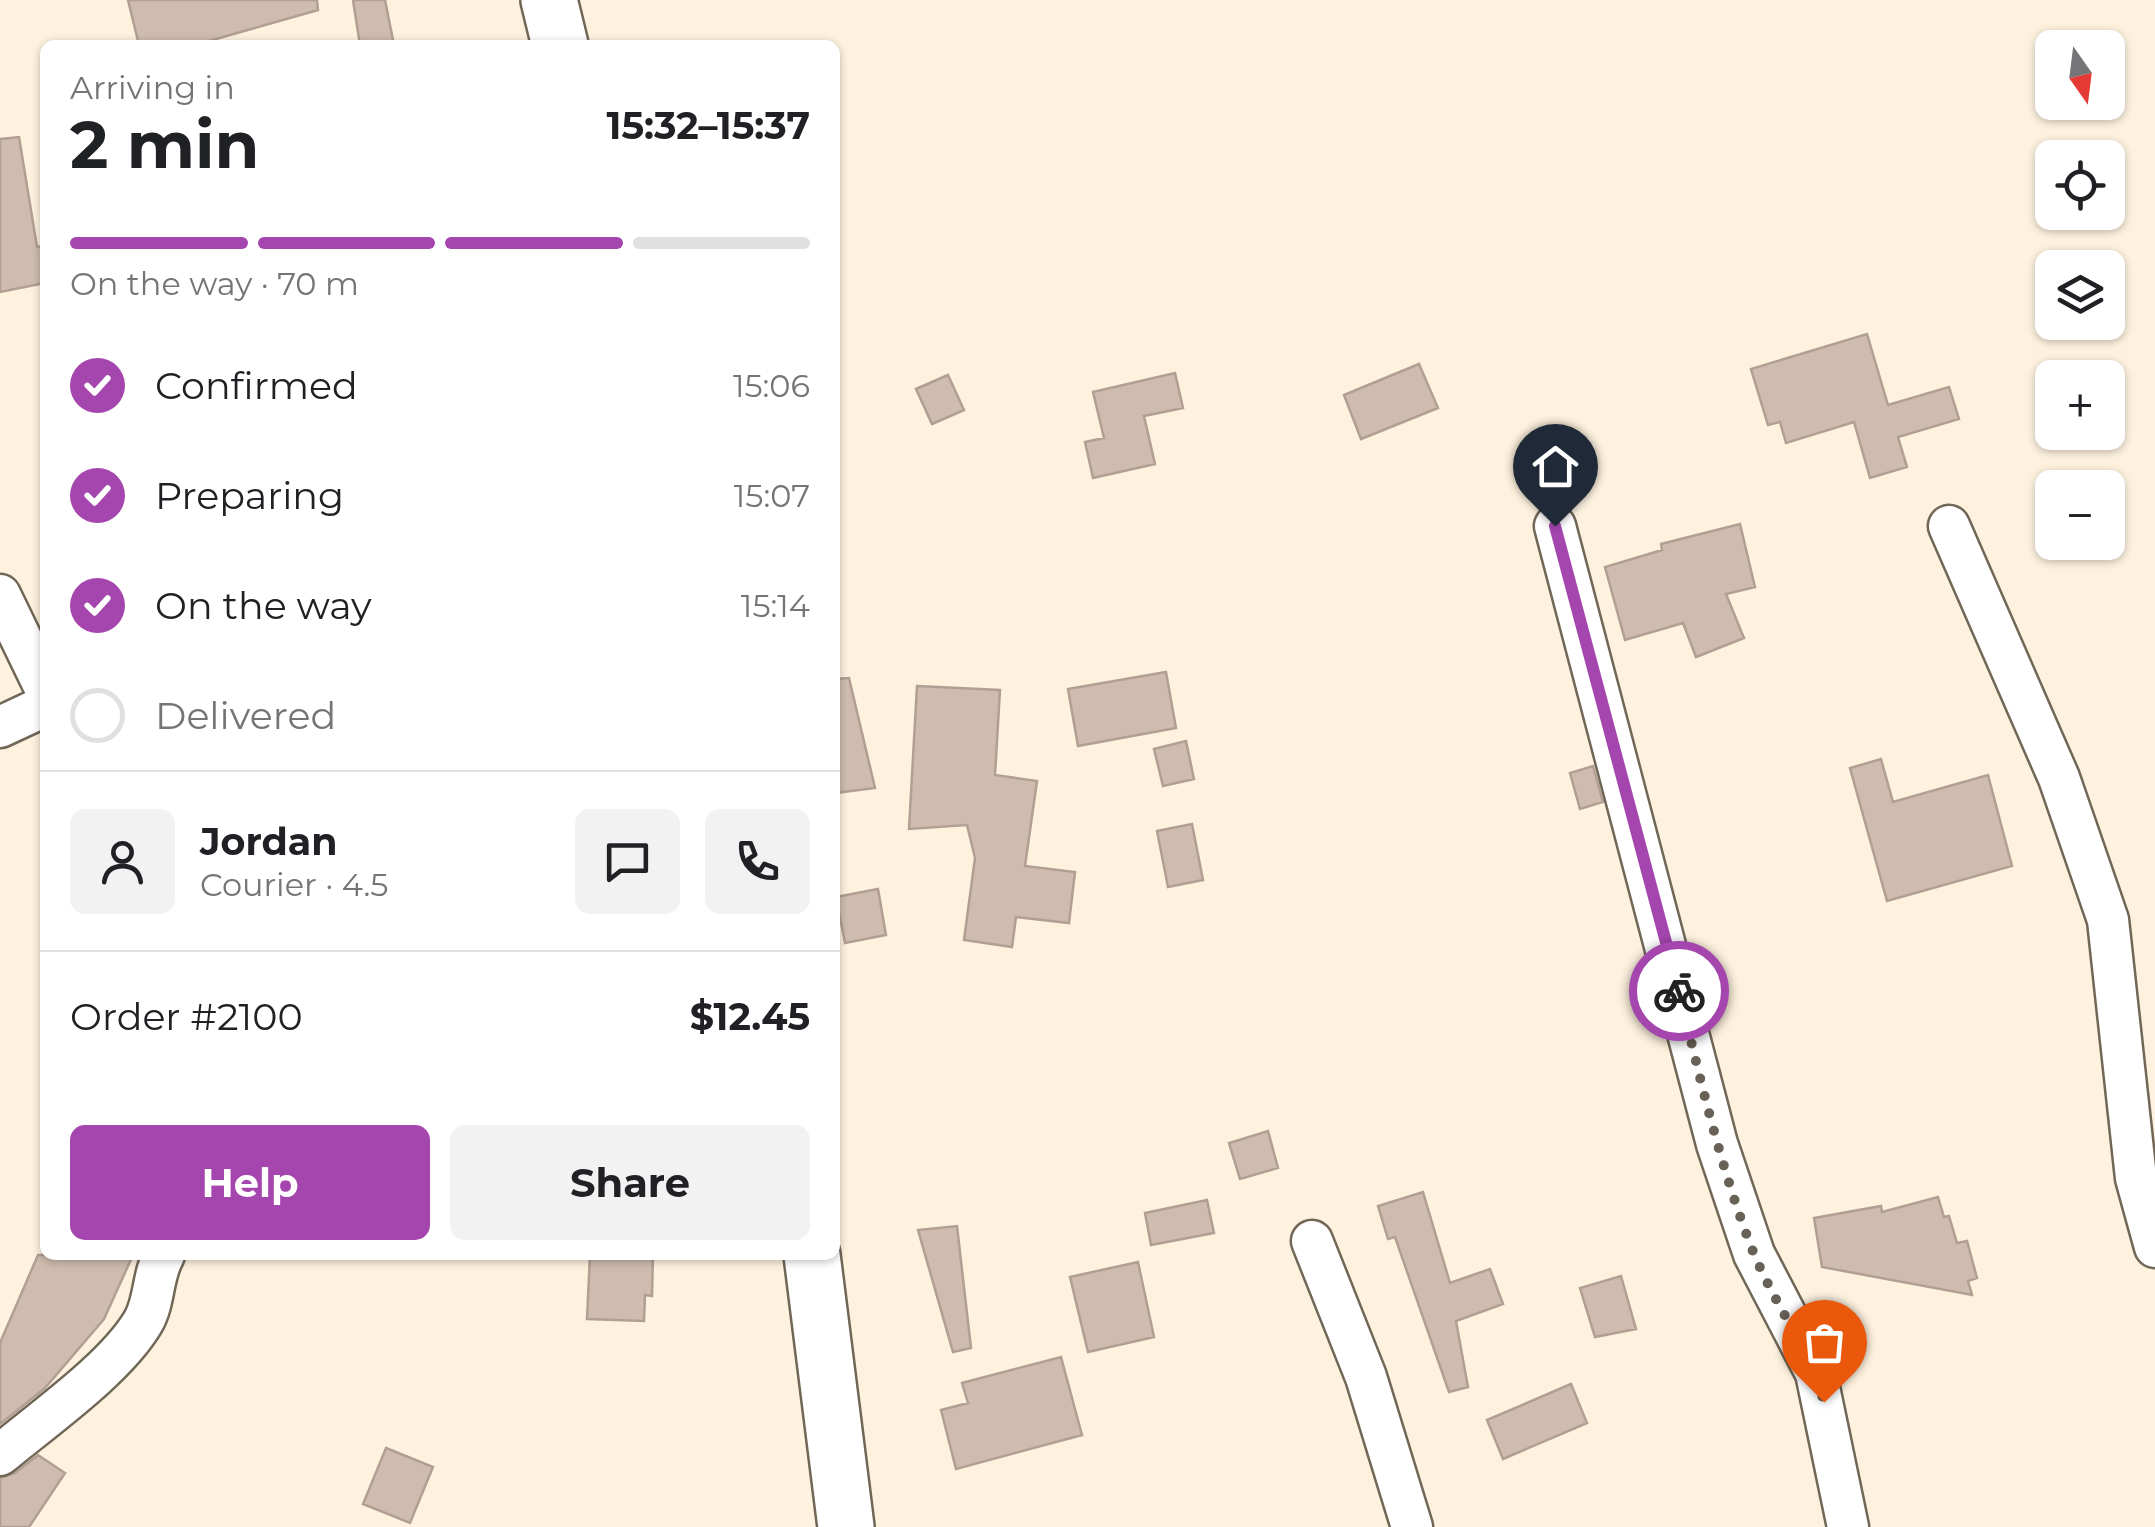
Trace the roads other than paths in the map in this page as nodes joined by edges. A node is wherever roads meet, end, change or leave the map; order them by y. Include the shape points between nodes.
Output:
1 (550, 0) edge
2 (559, 40) edge
3 (1555, 526) dead end
4 (1949, 526) dead end
5 (0, 595) edge
6 (40, 678) edge
7 (40, 708) edge
8 (0, 726) edge
9 (1312, 1241) dead end
10 (2155, 1248) edge
11 (161, 1260) edge
12 (813, 1260) edge
13 (0, 1455) edge
14 (846, 1527) edge
15 (1412, 1527) edge
16 (1848, 1527) edge

1 - 2 main road
3 - 16 street via 1717,1144 1754,1254 1816,1373
4 - 10 street via 2059,778 2108,920 2136,1178
5 - 6 street
7 - 8 street
9 - 15 street via 1366,1378
11 - 13 street via 144,1320 113,1358
12 - 14 main road

